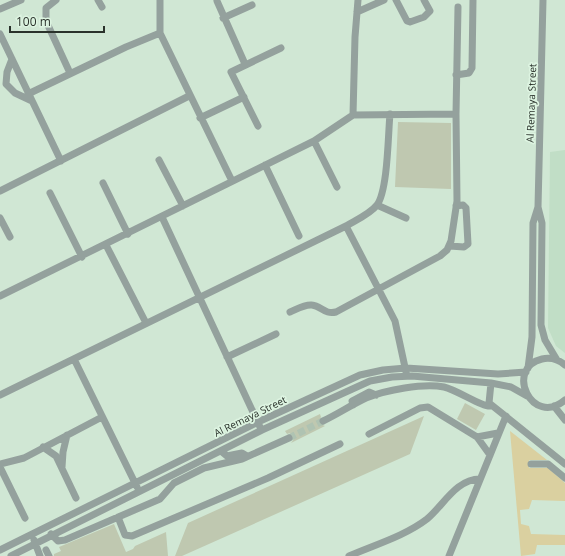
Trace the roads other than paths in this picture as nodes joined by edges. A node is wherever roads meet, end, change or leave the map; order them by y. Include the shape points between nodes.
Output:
1 (22, 0) edge
2 (56, 0) edge
3 (98, 0) edge
4 (160, 0) edge
5 (358, 0) edge
6 (384, 0) edge
7 (396, 0) edge
8 (424, 0) edge
9 (474, 0) edge
10 (543, 0) edge
11 (217, 2) dead end
12 (252, 5) dead end
13 (102, 7) dead end
14 (458, 7) dead end
15 (0, 9) edge
16 (357, 12) junction
17 (223, 18) junction
18 (160, 33) junction
19 (0, 34) edge
20 (281, 48) dead end
21 (12, 59) junction
22 (245, 64) junction
23 (70, 73) junction
24 (456, 75) junction
25 (3, 86) edge
26 (28, 94) junction
27 (189, 96) junction
28 (244, 97) junction
29 (32, 101) junction
30 (354, 114) junction
31 (390, 114) junction
32 (456, 114) junction
33 (200, 118) junction
34 (258, 126) dead end
35 (314, 141) junction
36 (159, 160) dead end
37 (61, 161) junction
38 (265, 165) junction
39 (232, 181) junction
40 (103, 183) dead end
41 (337, 187) dead end
42 (0, 191) edge
43 (50, 193) dead end
44 (377, 205) junction
45 (183, 206) junction
46 (456, 206) junction
47 (538, 207) junction
48 (162, 217) junction
49 (0, 218) edge
50 (406, 218) dead end
51 (346, 226) junction
52 (128, 234) junction
53 (299, 236) dead end
54 (10, 237) dead end
55 (106, 245) junction
56 (450, 246) junction
57 (82, 257) junction
58 (379, 287) junction
59 (0, 296) edge
60 (199, 296) junction
61 (290, 312) dead end
62 (146, 323) junction
63 (276, 334) dead end
64 (227, 357) junction
65 (74, 359) junction
66 (557, 360) junction
67 (565, 365) edge
68 (527, 370) junction
69 (406, 372) junction
70 (491, 383) junction
71 (0, 395) edge
72 (527, 396) junction
73 (565, 400) edge
74 (492, 406) junction
75 (554, 406) junction
76 (506, 416) junction
77 (102, 417) junction
78 (565, 420) edge
79 (258, 422) junction
80 (323, 422) tunnel mouth
81 (262, 430) junction
82 (498, 433) junction
83 (369, 434) dead end
84 (67, 435) junction
85 (477, 437) junction
86 (289, 438) tunnel mouth
87 (340, 444) dead end
88 (43, 447) junction
89 (221, 451) junction
90 (490, 455) junction
91 (247, 456) junction
92 (531, 464) dead end
93 (565, 464) edge
94 (0, 466) edge
95 (62, 470) junction
96 (565, 478) edge
97 (480, 479) junction
98 (135, 483) junction
99 (139, 491) junction
100 (76, 498) dead end
101 (118, 517) junction
102 (26, 518) dead end
103 (32, 534) junction
104 (51, 534) junction
105 (35, 543) junction
106 (0, 550) edge
107 (11, 556) edge
108 (40, 556) edge
109 (349, 556) edge
110 (449, 556) edge

1 - 15 street
2 - 23 street via 46,8 46,21
3 - 13 street
4 - 18 street
5 - 16 street
6 - 16 street
7 - 8 street via 410,22 430,11
9 - 24 street via 472,68 469,73
10 - 47 street, Al Remaya Street
11 - 17 street
12 - 17 street
14 - 24 street
16 - 30 street
17 - 22 street
18 - 23 street
18 - 27 street
19 - 21 street
20 - 22 street
21 - 25 street
21 - 26 street
22 - 28 street via 230,72
23 - 26 street
24 - 32 street
25 - 29 street
26 - 29 street
27 - 33 street
27 - 37 street
28 - 33 street
28 - 34 street
29 - 37 street
30 - 31 street
30 - 35 street
31 - 32 street
31 - 44 street via 384,187
32 - 46 street
33 - 39 street
35 - 38 street
35 - 41 street
36 - 45 street
37 - 42 street
38 - 39 street
38 - 53 street
39 - 45 street
40 - 52 street
43 - 57 street
44 - 50 street
44 - 51 street
45 - 48 street
46 - 56 street
46 - 56 street via 463,205 466,208 468,244 464,247
47 - 66 street, Al Remaya Street via 542,223 541,325 545,340
47 - 68 street, Al Remaya Street via 533,223 532,337
48 - 52 street
48 - 60 street
49 - 54 street
51 - 58 street
51 - 60 street
52 - 55 street
55 - 57 street
55 - 62 street
56 - 58 street via 440,256
57 - 59 street
58 - 61 street via 336,312 326,312 314,305
58 - 69 street via 395,321
60 - 62 street
60 - 64 street
62 - 65 street
63 - 64 street
64 - 79 street
65 - 71 street
65 - 77 street
66 - 67 street
66 - 68 street via 543,359 535,362
68 - 69 street, Al Remaya Street via 498,374
68 - 72 street via 524,384
69 - 70 street, Al Remaya Street
69 - 79 street, Al Remaya Street via 375,371 353,378
69 - 81 street, Al Remaya Street via 363,383
70 - 72 street, Al Remaya Street via 511,387
70 - 74 street via 488,399
72 - 75 street, Al Remaya Street via 539,405
73 - 75 street
74 - 76 street
74 - 80 street via 484,406 463,393 439,386 425,386 376,395 369,392 354,398 353,405
75 - 78 street
76 - 82 street
76 - 93 street
77 - 84 street
77 - 98 street
79 - 81 street
79 - 98 street, Al Remaya Street
81 - 89 street, Al Remaya Street
82 - 85 street
82 - 90 street
83 - 85 street via 426,407
84 - 88 street
84 - 95 street
85 - 90 street
86 - 91 street
87 - 101 street via 132,536 125,535
88 - 94 street via 17,461
88 - 95 street via 56,456
89 - 91 street via 227,456 242,453
89 - 99 street, Al Remaya Street
90 - 97 street
91 - 101 street via 204,468 174,483 160,499
92 - 96 street via 548,464
94 - 102 street
95 - 100 street
97 - 109 street via 470,480 456,489 432,515 417,526
97 - 110 street
98 - 99 street
98 - 103 street, Al Remaya Street
99 - 104 street, Al Remaya Street
101 - 104 street via 64,541 56,540
103 - 105 street
103 - 106 street, Al Remaya Street
104 - 105 street, Al Remaya Street
105 - 107 street, Al Remaya Street
105 - 108 street

